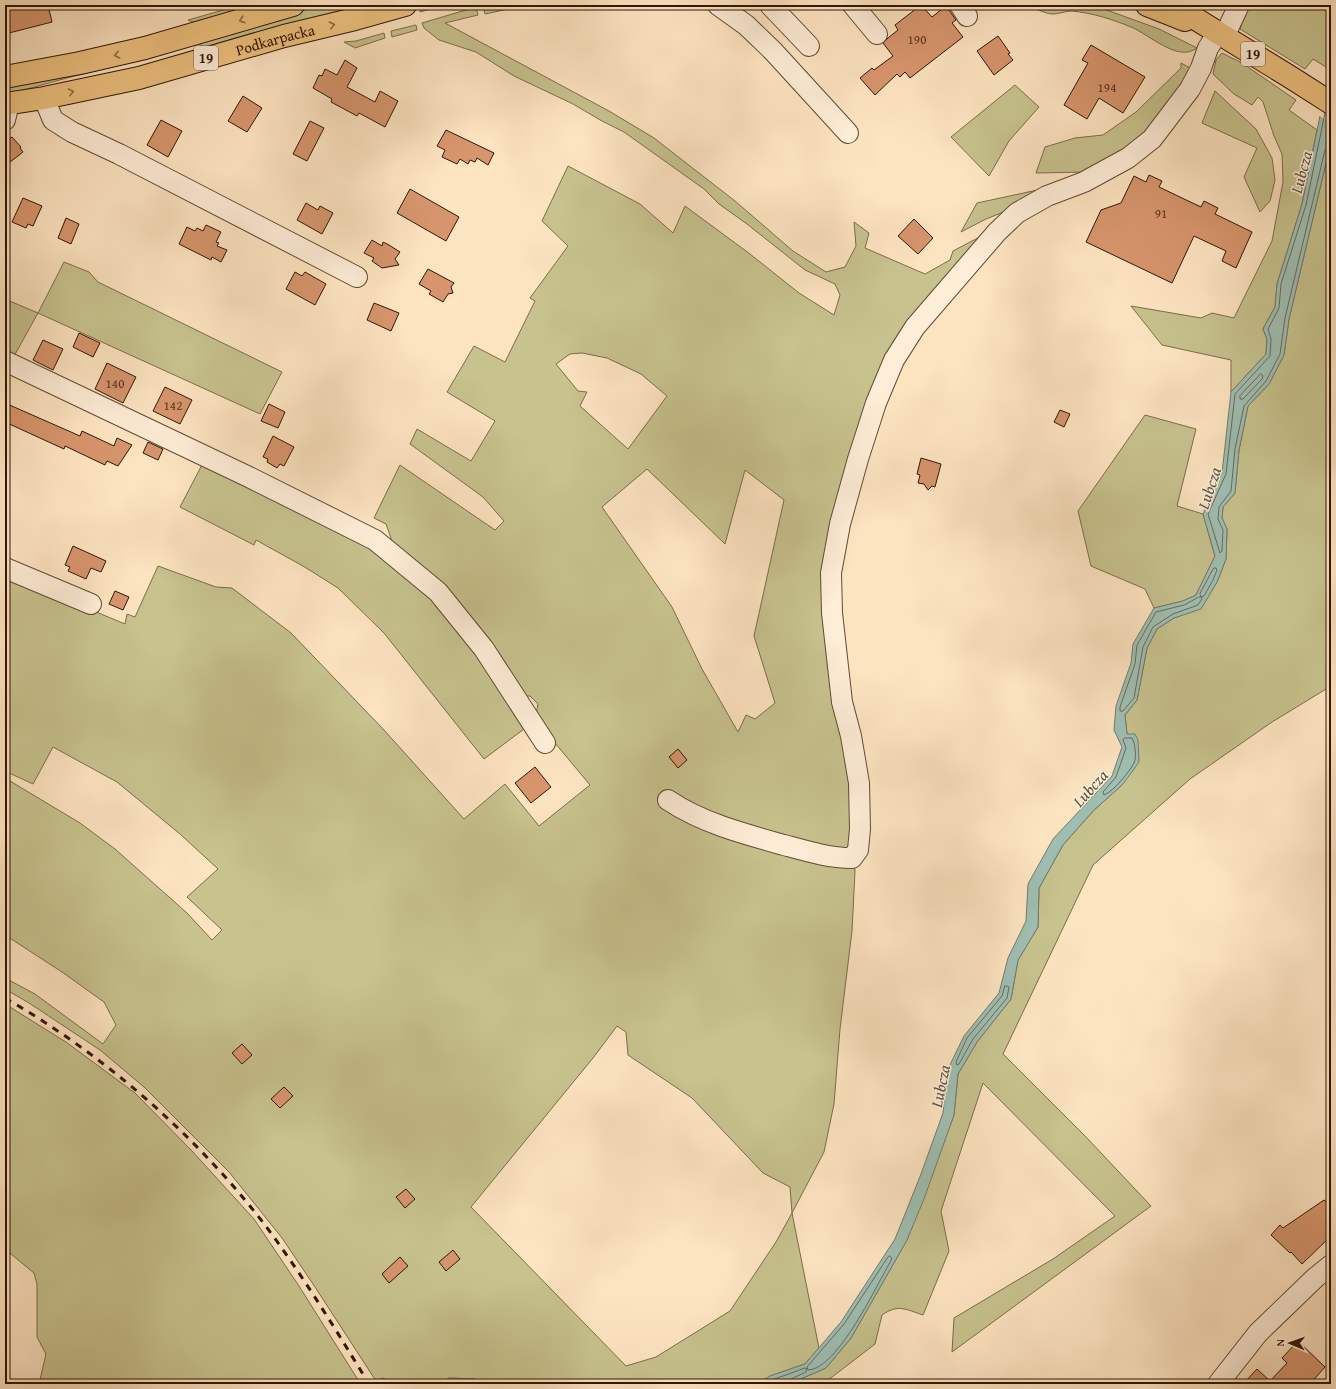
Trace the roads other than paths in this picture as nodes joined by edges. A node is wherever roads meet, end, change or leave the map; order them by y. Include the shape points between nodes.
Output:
1 (293, 5) edge
2 (405, 5) edge
3 (718, 5) edge
4 (770, 5) edge
5 (853, 5) edge
6 (1147, 5) edge
7 (1173, 5) edge
8 (1239, 5) edge
9 (877, 34) dead end
10 (1221, 35) junction
11 (177, 39) junction
12 (809, 46) dead end
13 (5, 77) edge
14 (139, 78) junction
15 (44, 98) junction
16 (1331, 103) edge
17 (6, 109) edge
18 (848, 133) dead end
19 (357, 277) dead end
20 (5, 361) edge
21 (5, 568) edge
22 (91, 604) dead end
23 (546, 743) dead end
24 (668, 800) dead end
25 (1331, 1265) edge
26 (1218, 1384) edge

1 -> 11 highway, Podkarpacka / 19
14 -> 2 highway, Podkarpacka / 19 via 284,36
3 - 18 street via 746,25 773,51
4 - 12 street
5 - 9 street
6 - 10 highway, 19
7 - 10 highway, 19
8 - 10 street
10 - 16 highway, 19
10 - 24 street via 1208,48 1190,89 1152,139 1128,158 1017,213 997,232 915,327 894,360 876,403 858,459 840,524 831,573 832,613 842,702 860,783 858,850 852,858 812,853 722,827 681,809
11 -> 13 highway, Podkarpacka / 19 via 80,63
11 - 14 highway via 189,44 187,51 148,61
15 -> 14 highway, Podkarpacka / 19
15 - 17 highway, Podkarpacka / 19
15 - 19 street via 53,120 72,132
20 - 23 street via 375,540 438,592 484,649
21 - 22 street
25 - 26 street via 1258,1333

